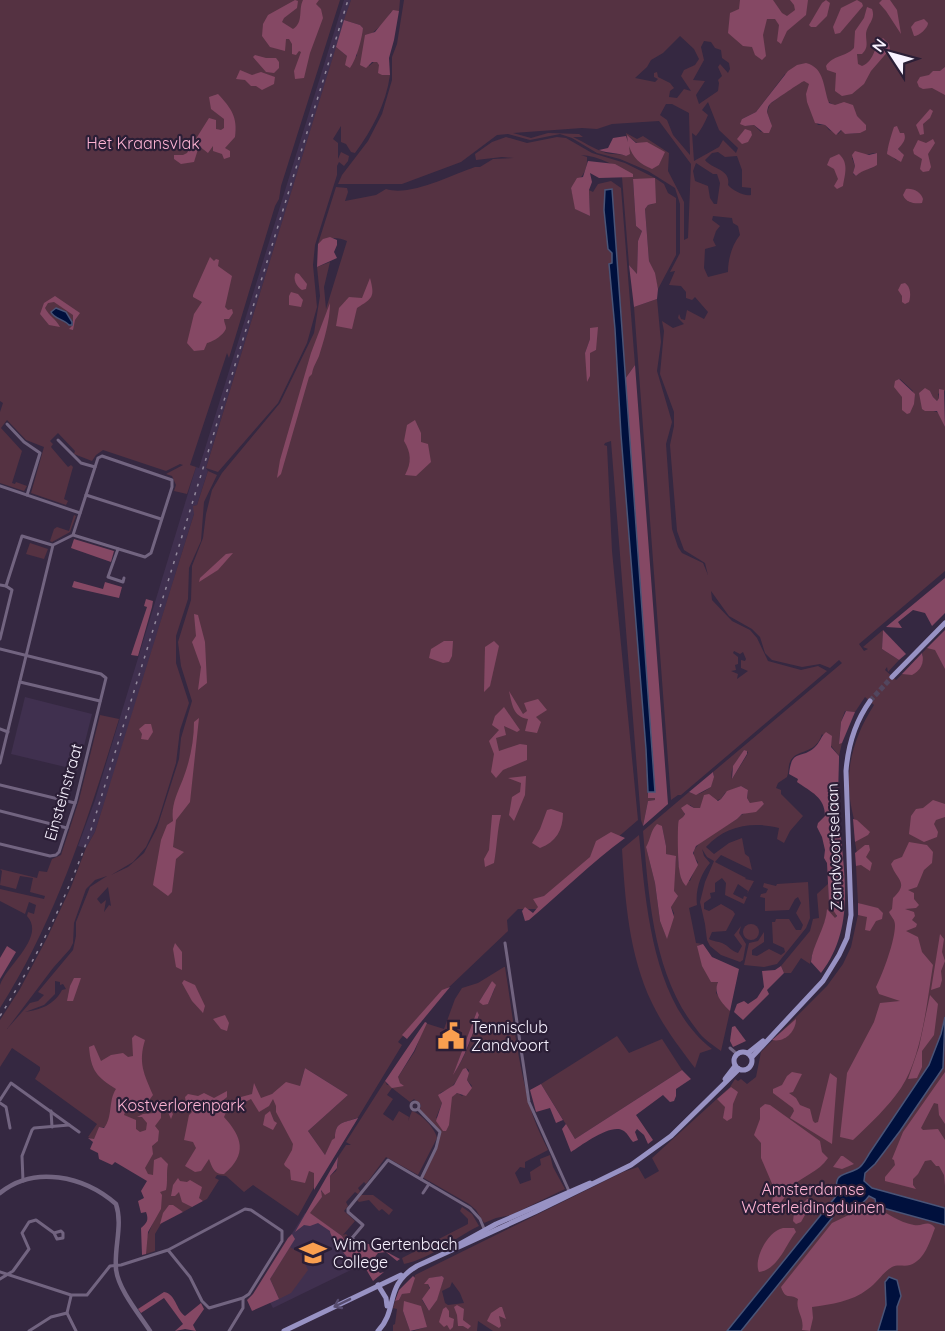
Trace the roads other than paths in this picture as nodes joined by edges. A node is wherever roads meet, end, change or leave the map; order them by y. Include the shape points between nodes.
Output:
1 (7, 424) dead end
2 (58, 440) dead end
3 (95, 467) junction
4 (0, 486) edge
5 (27, 495) junction
6 (86, 495) junction
7 (80, 513) junction
8 (161, 519) junction
9 (73, 535) junction
10 (53, 545) junction
11 (118, 549) junction
12 (124, 578) dead end
13 (0, 585) edge
14 (6, 586) junction
15 (945, 623) edge
16 (0, 639) edge
17 (0, 649) edge
18 (26, 656) junction
19 (892, 677) tunnel mouth
20 (20, 682) junction
21 (100, 701) junction
22 (870, 701) tunnel mouth
23 (0, 729) edge
24 (8, 732) junction
25 (0, 764) edge
26 (0, 785) edge
27 (75, 803) junction
28 (0, 811) edge
29 (68, 828) junction
30 (0, 844) edge
31 (505, 944) dead end
32 (730, 1048) dead end
33 (737, 1054) junction
34 (750, 1055) junction
35 (737, 1068) junction
36 (0, 1102) edge
37 (418, 1109) dead end
38 (51, 1111) junction
39 (69, 1125) junction
40 (52, 1127) junction
41 (10, 1128) dead end
42 (79, 1132) dead end
43 (420, 1179) junction
44 (23, 1181) junction
45 (429, 1184) junction
46 (0, 1193) edge
47 (423, 1193) dead end
48 (570, 1194) junction
49 (486, 1232) junction
50 (54, 1233) dead end
51 (354, 1240) dead end
52 (168, 1250) junction
53 (116, 1265) junction
54 (0, 1272) edge
55 (6, 1275) junction
56 (403, 1275) junction
57 (0, 1279) edge
58 (378, 1286) junction
59 (71, 1295) junction
60 (243, 1299) junction
61 (67, 1313) junction
62 (387, 1316) junction
63 (29, 1331) edge
64 (76, 1331) edge
65 (150, 1331) edge
66 (229, 1331) edge
67 (284, 1331) edge
68 (378, 1331) edge

1 - 5 street via 40,453
2 - 3 street via 81,463
3 - 6 street
3 - 8 street via 100,457 172,480
4 - 5 street
5 - 7 street
6 - 7 street
6 - 8 street
7 - 9 street
8 - 11 street via 151,553 145,557
9 - 10 street
9 - 11 street
10 - 14 street via 22,536
10 - 18 street
11 - 12 street via 108,577 123,582
13 - 14 street
14 - 16 street via 12,590
15 - 19 main road
17 - 18 street
18 - 20 street
18 - 21 street, Einsteinstraat via 105,675
20 - 21 street
20 - 24 street
21 - 27 street, Einsteinstraat
22 - 34 main road, Zandvoortselaan via 855,728 846,771 851,915 846,939 823,981
23 - 24 street
24 - 25 street
26 - 27 street
27 - 29 street, Einsteinstraat
28 - 29 street
29 - 30 street, Einsteinstraat via 54,856
31 - 48 street via 530,1102
32 - 33 street
33 - 34 main road
33 - 35 main road
34 - 35 main road via 750,1068
35 - 48 main road via 659,1146 631,1165
36 - 38 street via 11,1083
36 - 41 street via 6,1107
37 - 43 street via 440,1132
38 - 39 street
38 - 40 street
39 - 40 street
39 - 42 street
40 - 44 street via 34,1128 30,1132 22,1156
43 - 45 street
43 - 51 street via 388,1160 348,1209 363,1225
44 - 46 main road
44 - 53 main road via 54,1176 74,1181 116,1204
45 - 47 street
45 - 49 street via 470,1208
48 - 49 main road
49 - 56 main road
50 - 55 street via 36,1220 29,1222 22,1233 29,1249
52 - 53 street
52 - 60 street via 209,1308
52 - 60 street via 247,1209 278,1229 282,1240
53 - 59 street via 110,1266 87,1295
53 - 65 main road via 121,1284
54 - 55 street
55 - 57 street
55 - 59 street
56 - 58 main road
56 - 62 main road via 394,1288
58 - 62 main road via 386,1299
58 -> 67 main road
59 - 61 street
60 - 66 street via 244,1306
61 - 63 street via 51,1317
61 - 64 street
62 - 68 main road

